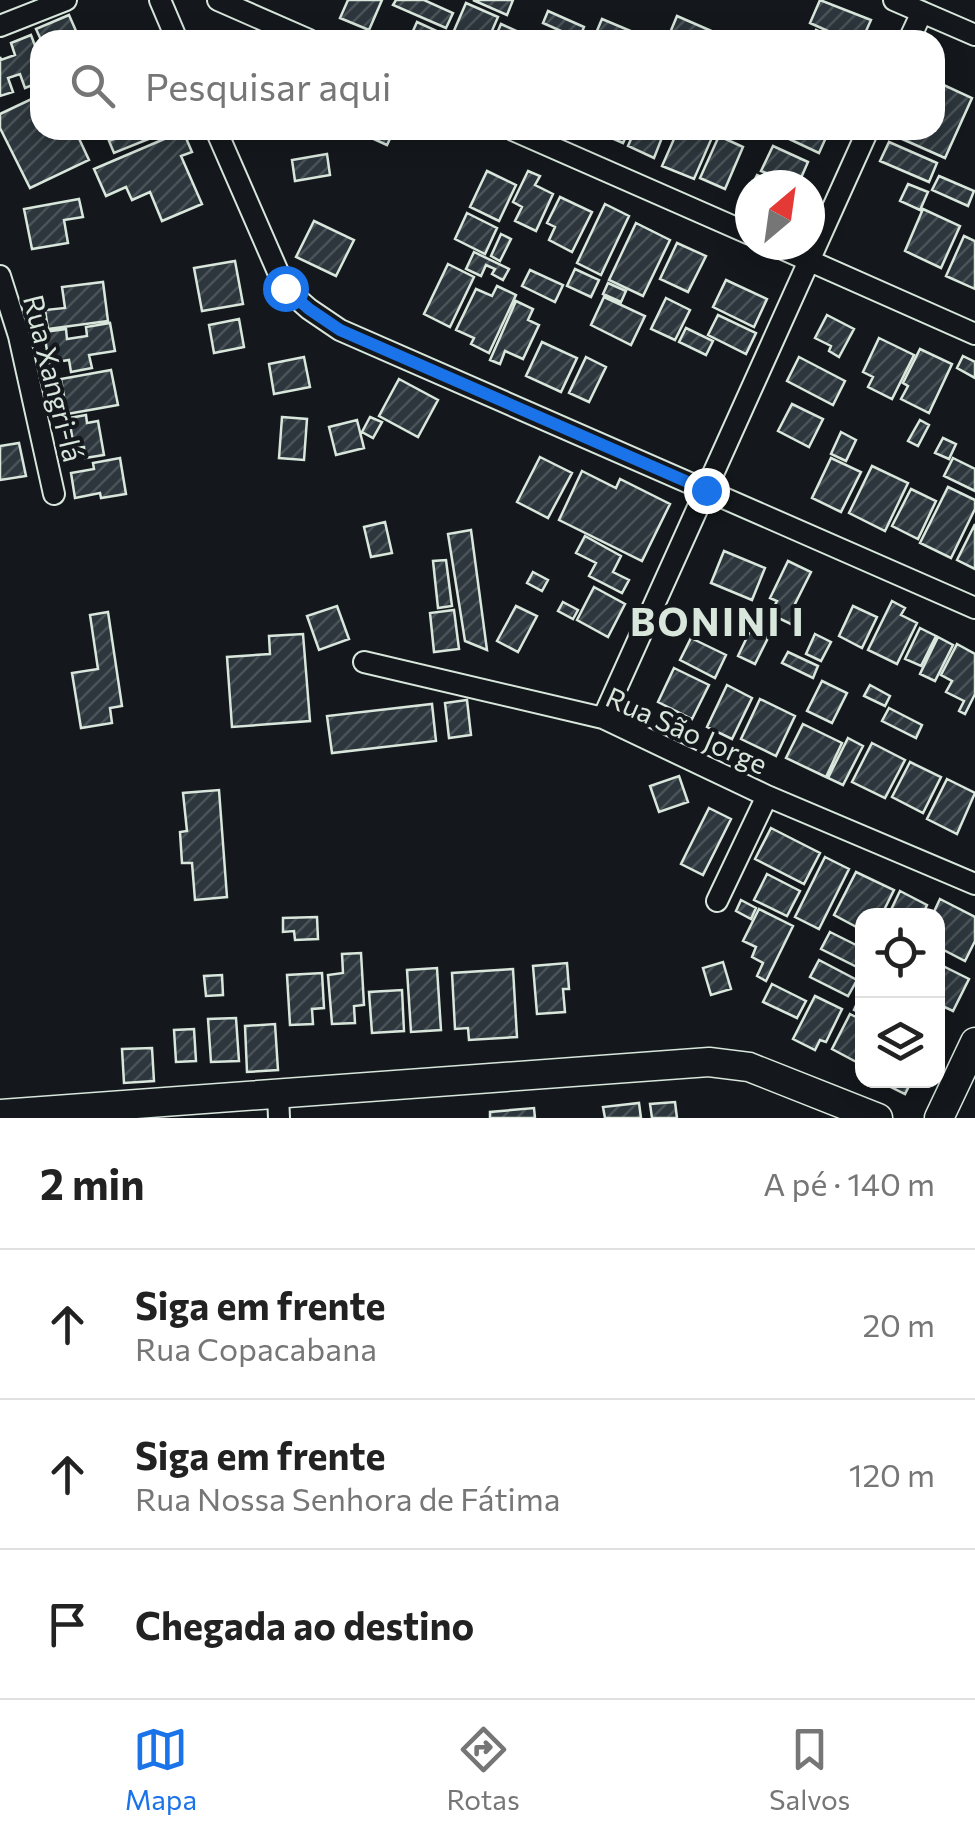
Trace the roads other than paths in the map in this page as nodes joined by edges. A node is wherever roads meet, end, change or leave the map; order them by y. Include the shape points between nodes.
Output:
1 (66, 0) edge
2 (160, 0) edge
3 (218, 0) edge
4 (894, 0) edge
5 (922, 12) junction
6 (0, 26) edge
7 (173, 30) edge
8 (286, 30) edge
9 (914, 30) edge
10 (975, 35) edge
11 (220, 140) edge
12 (536, 140) edge
13 (863, 140) edge
14 (825, 225) edge
15 (735, 227) edge
16 (809, 260) joint
17 (0, 276) edge
18 (975, 334) edge
19 (706, 490) junction
20 (54, 494) dead end
21 (975, 608) edge
22 (364, 662) dead end
23 (602, 718) junction
24 (767, 796) junction
25 (975, 884) edge
26 (717, 901) dead end
27 (975, 1042) edge
28 (279, 1107) edge
29 (11, 1115) edge
30 (878, 1118) edge
31 (939, 1118) edge

1 - 6 street
2 - 7 street
3 - 8 street
4 - 5 street
5 - 9 street
5 - 10 street
11 - 19 street via 285,288 309,309 340,330
12 - 15 street
13 - 14 street
16 - 18 street
16 - 19 street
17 - 20 street, Rua Xangri-lá
19 - 21 street
19 - 23 street
22 - 23 street, Rua São Jorge
23 - 24 street, Rua São Jorge
24 - 25 street, Rua São Jorge
24 - 26 street
27 - 31 street
28 - 29 street
28 - 30 street via 709,1062 750,1067

